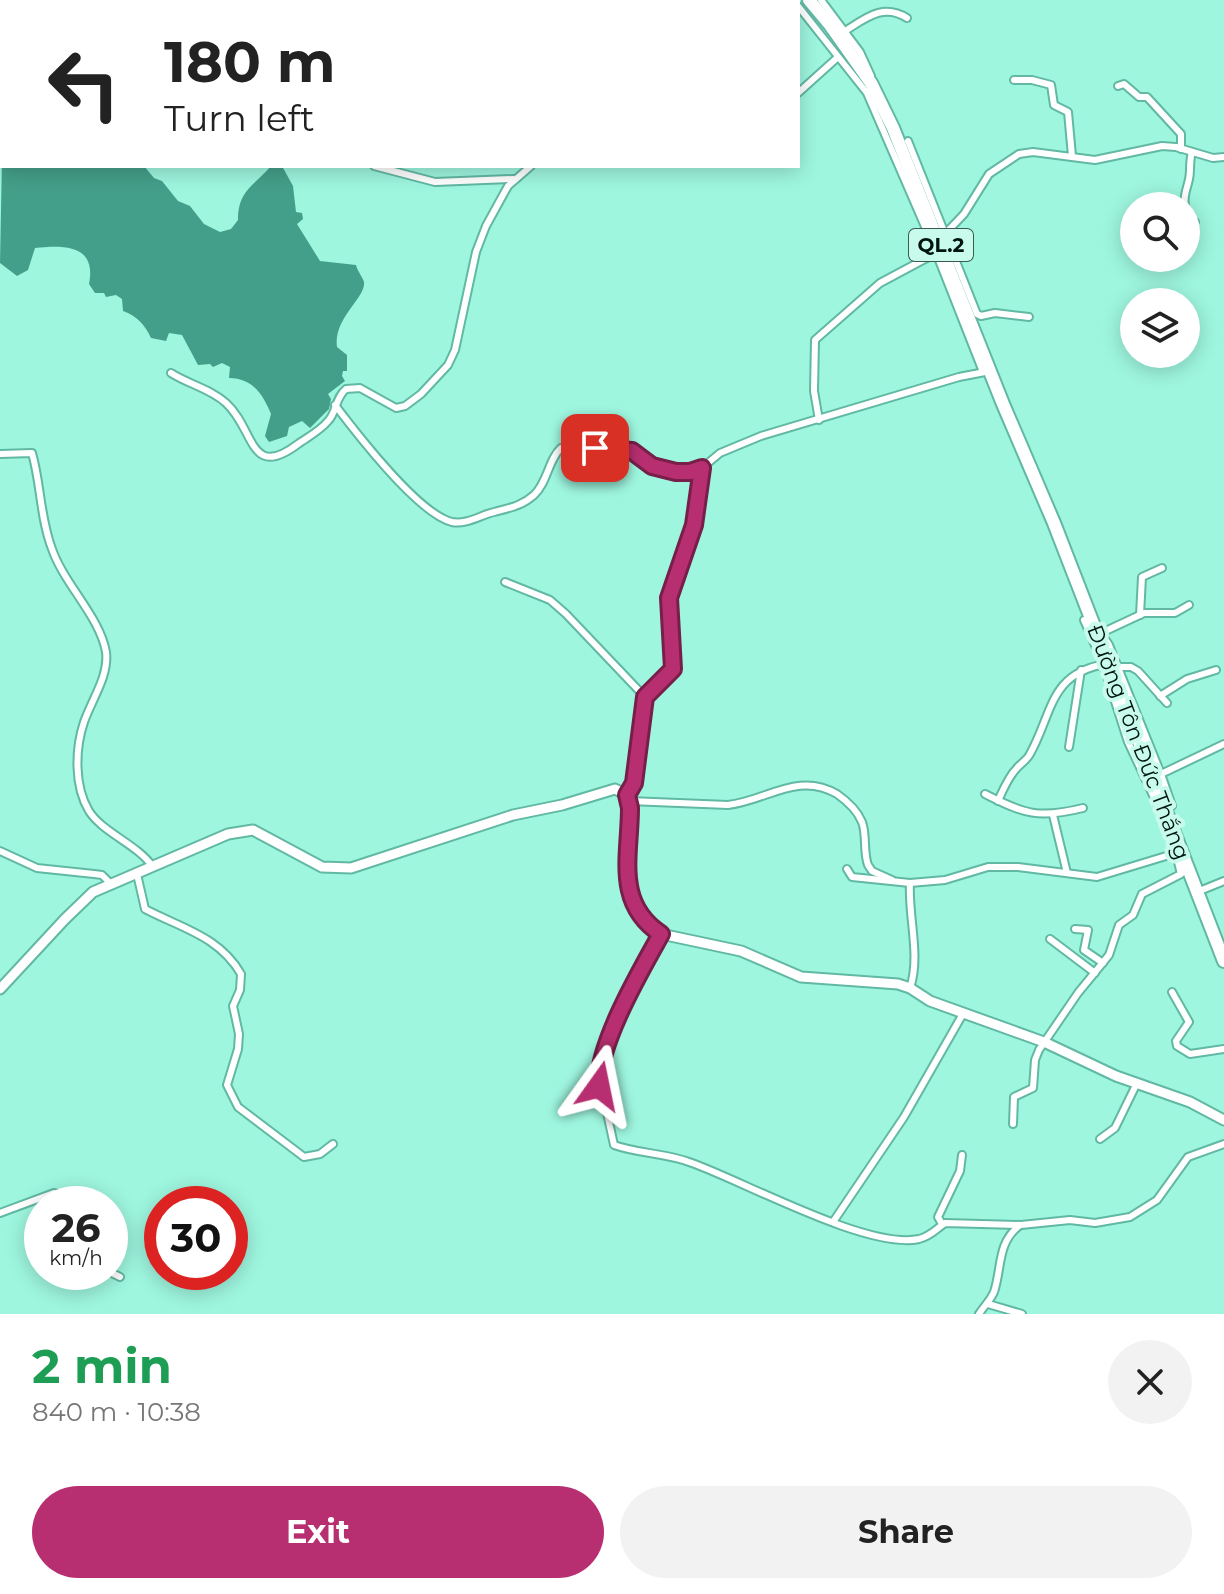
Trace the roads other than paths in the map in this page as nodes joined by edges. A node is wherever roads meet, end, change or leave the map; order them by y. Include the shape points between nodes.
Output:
1 (809, 0) edge
2 (821, 0) edge
3 (800, 8) edge
4 (907, 18) dead end
5 (845, 31) junction
6 (838, 55) junction
7 (866, 80) junction
8 (1014, 80) dead end
9 (1118, 86) dead end
10 (800, 91) edge
11 (908, 141) dead end
12 (1181, 149) junction
13 (1192, 152) junction
14 (1072, 156) junction
15 (1224, 157) edge
16 (528, 168) edge
17 (404, 169) edge
18 (513, 179) junction
19 (1185, 192) edge
20 (939, 243) junction
21 (1029, 317) dead end
22 (986, 371) junction
23 (171, 373) dead end
24 (335, 405) junction
25 (819, 420) junction
26 (0, 454) edge
27 (702, 468) junction
28 (1162, 568) dead end
29 (505, 582) dead end
30 (1189, 605) dead end
31 (1140, 615) junction
32 (1084, 620) dead end
33 (1098, 636) junction
34 (1110, 665) junction
35 (1081, 670) junction
36 (1216, 670) dead end
37 (1160, 696) junction
38 (645, 697) junction
39 (1167, 703) dead end
40 (1224, 744) edge
41 (1069, 747) dead end
42 (1161, 774) junction
43 (985, 794) dead end
44 (628, 798) junction
45 (998, 801) junction
46 (1083, 808) dead end
47 (1164, 811) junction
48 (1053, 815) junction
49 (0, 851) edge
50 (1176, 853) junction
51 (153, 867) junction
52 (847, 869) dead end
53 (1067, 873) junction
54 (137, 874) junction
55 (895, 881) junction
56 (1224, 881) edge
57 (110, 883) junction
58 (910, 883) junction
59 (1197, 892) junction
60 (1075, 929) dead end
61 (661, 934) junction
62 (1050, 939) dead end
63 (1224, 961) edge
64 (1103, 963) junction
65 (1095, 973) junction
66 (910, 988) junction
67 (0, 989) edge
68 (1172, 992) dead end
69 (964, 1012) junction
70 (1044, 1042) junction
71 (1224, 1049) edge
72 (1137, 1083) junction
73 (1224, 1120) edge
74 (1013, 1124) dead end
75 (1100, 1139) dead end
76 (333, 1144) dead end
77 (1224, 1144) edge
78 (962, 1155) dead end
79 (24, 1204) edge
80 (0, 1213) edge
81 (833, 1222) junction
82 (942, 1224) junction
83 (1021, 1225) junction
84 (988, 1304) junction
85 (979, 1314) edge
86 (1022, 1314) edge

1 - 7 highway, QL.2
2 - 5 street
3 - 6 street
4 - 5 street via 884,11
5 - 7 street via 870,70
6 - 7 street
6 - 10 street
7 - 20 highway, QL.2
8 - 14 street via 1051,85 1054,105 1070,117
9 - 12 street via 1147,97 1181,134
11 - 20 street
12 - 13 street
12 - 14 street via 1162,146 1095,160
13 - 15 street
13 - 19 street
14 - 20 street via 1028,152 1006,161 989,174
16 - 18 street
17 - 18 street via 430,181
18 - 24 street via 480,240 448,365 405,406 396,408 360,388 341,393
20 - 21 street via 978,316
20 - 22 highway, QL.2
20 - 25 street via 880,283 815,340
22 - 25 street
22 - 33 highway, Đường Tôn Đức Thắng / QL.2 via 1047,505
23 - 24 street via 228,404 263,457 283,455 329,420
24 - 27 street via 394,476 435,515 453,522 523,503 546,480 561,448 632,451 652,466 676,472
25 - 27 street via 742,443
26 - 51 street via 32,453 52,549 104,644 106,668 80,740 82,798 91,815
27 - 38 street via 694,525 669,598 673,669
28 - 31 street via 1142,577
29 - 38 street via 550,600
30 - 31 street via 1175,613
31 - 33 street
32 - 34 street
33 - 34 highway, Đường Tôn Đức Thắng / QL.2
34 - 35 street
34 - 37 street via 1138,671
34 - 42 street
34 - 47 highway, Đường Tôn Đức Thắng / QL.2
34 - 47 street via 1126,727
35 - 41 street
35 - 45 street via 1053,696 1031,753
36 - 37 street via 1187,679
37 - 39 street
38 - 44 street
40 - 42 street
42 - 47 street via 1172,806
43 - 45 street
44 - 51 street via 611,789 351,868 322,867 253,830 228,834
44 - 55 street via 728,805 790,786 828,789 851,806 863,825 872,871
44 - 61 street via 629,888 639,915
45 - 48 street via 1032,814
46 - 48 street
47 - 50 street
47 - 59 highway, Đường Tôn Đức Thắng / QL.2
48 - 53 street
49 - 57 street via 37,868 102,875
50 - 53 street via 1097,877
50 - 64 street via 1181,874 1142,894 1133,915 1119,925
51 - 54 street
52 - 55 street via 852,877
53 - 58 street via 988,867 945,880
54 - 57 street
54 - 76 street via 145,909 215,944 241,974 233,1006 238,1049 227,1085 238,1107 304,1157
55 - 58 street
56 - 59 street
57 - 67 street via 85,899
58 - 66 street
59 - 63 highway, Đường Tôn Đức Thắng / QL.2
60 - 64 street via 1088,930 1083,948
61 - 66 street via 741,951 801,977
61 - 81 street via 613,1030 599,1076 614,1145 692,1162
62 - 65 street
64 - 65 street
65 - 70 street
66 - 69 street
68 - 71 street via 1189,1022 1177,1046 1190,1054
69 - 70 street
69 - 81 street via 904,1117
70 - 72 street
70 - 74 street via 1035,1060 1033,1088 1014,1097
72 - 73 street
72 - 75 street via 1115,1128
77 - 83 street via 1188,1157 1157,1200 1130,1217
78 - 82 street via 938,1217
79 - 80 street
81 - 82 street via 870,1235 908,1239 931,1234
82 - 83 street
83 - 84 street via 1002,1250
84 - 85 street
84 - 86 street

